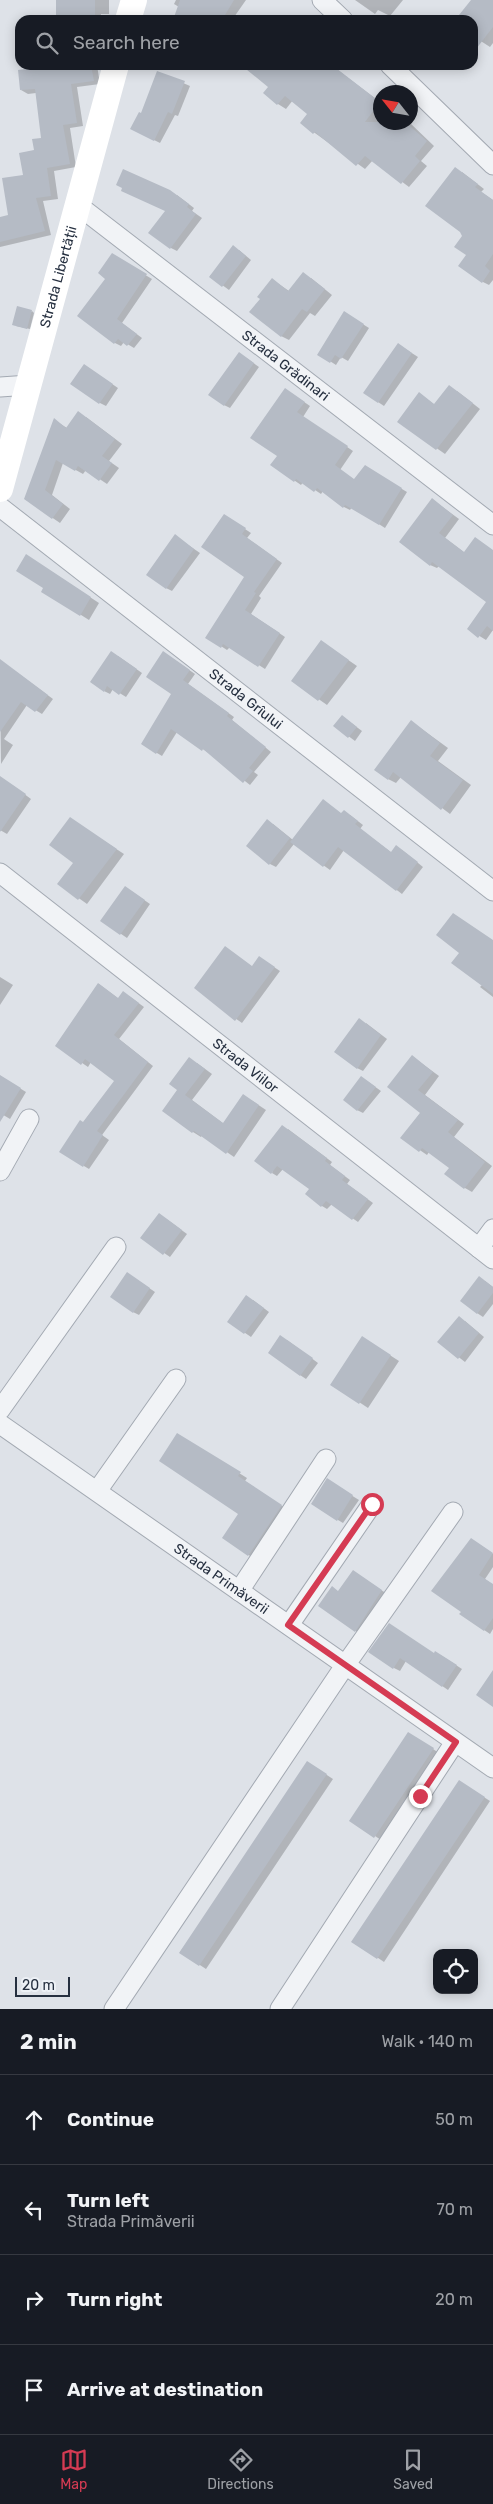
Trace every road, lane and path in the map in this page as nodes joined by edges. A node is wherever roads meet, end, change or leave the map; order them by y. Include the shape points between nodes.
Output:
1 (134, 0) edge
2 (322, 0) edge
3 (130, 15) edge
4 (338, 15) edge
5 (115, 70) edge
6 (395, 70) edge
7 (493, 165) edge
8 (79, 206) junction
9 (29, 385) junction
10 (0, 387) edge
11 (0, 489) edge
12 (0, 507) edge
13 (493, 525) edge
14 (0, 873) edge
15 (493, 891) edge
16 (29, 1119) dead end
17 (0, 1171) edge
18 (493, 1229) edge
19 (116, 1247) dead end
20 (486, 1253) edge
21 (176, 1378) dead end
22 (0, 1410) edge
23 (0, 1424) edge
24 (326, 1459) dead end
25 (97, 1491) junction
26 (372, 1504) dead end
27 (453, 1512) dead end
28 (239, 1591) junction
29 (288, 1625) junction
30 (346, 1664) junction
31 (456, 1742) junction
32 (491, 1763) edge
33 (114, 2009) edge
34 (280, 2009) edge

1 - 3 main road
2 - 4 street
5 - 8 main road, Strada Libertății
6 - 7 street
8 - 9 main road, Strada Libertății
8 - 13 street, Strada Grădinari
9 - 10 street
9 - 11 main road, Strada Libertății
12 - 15 street, Strada Grîului
14 - 20 street, Strada Viilor
16 - 17 street
18 - 20 street
19 - 22 street
21 - 25 street
23 - 25 street, Strada Primăverii
24 - 28 street
25 - 28 street, Strada Primăverii
26 - 29 street
27 - 30 street
28 - 29 street, Strada Primăverii
29 - 30 street, Strada Primăverii
30 - 31 street, Strada Primăverii
30 - 33 street
31 - 32 street, Strada Primăverii
31 - 34 street

